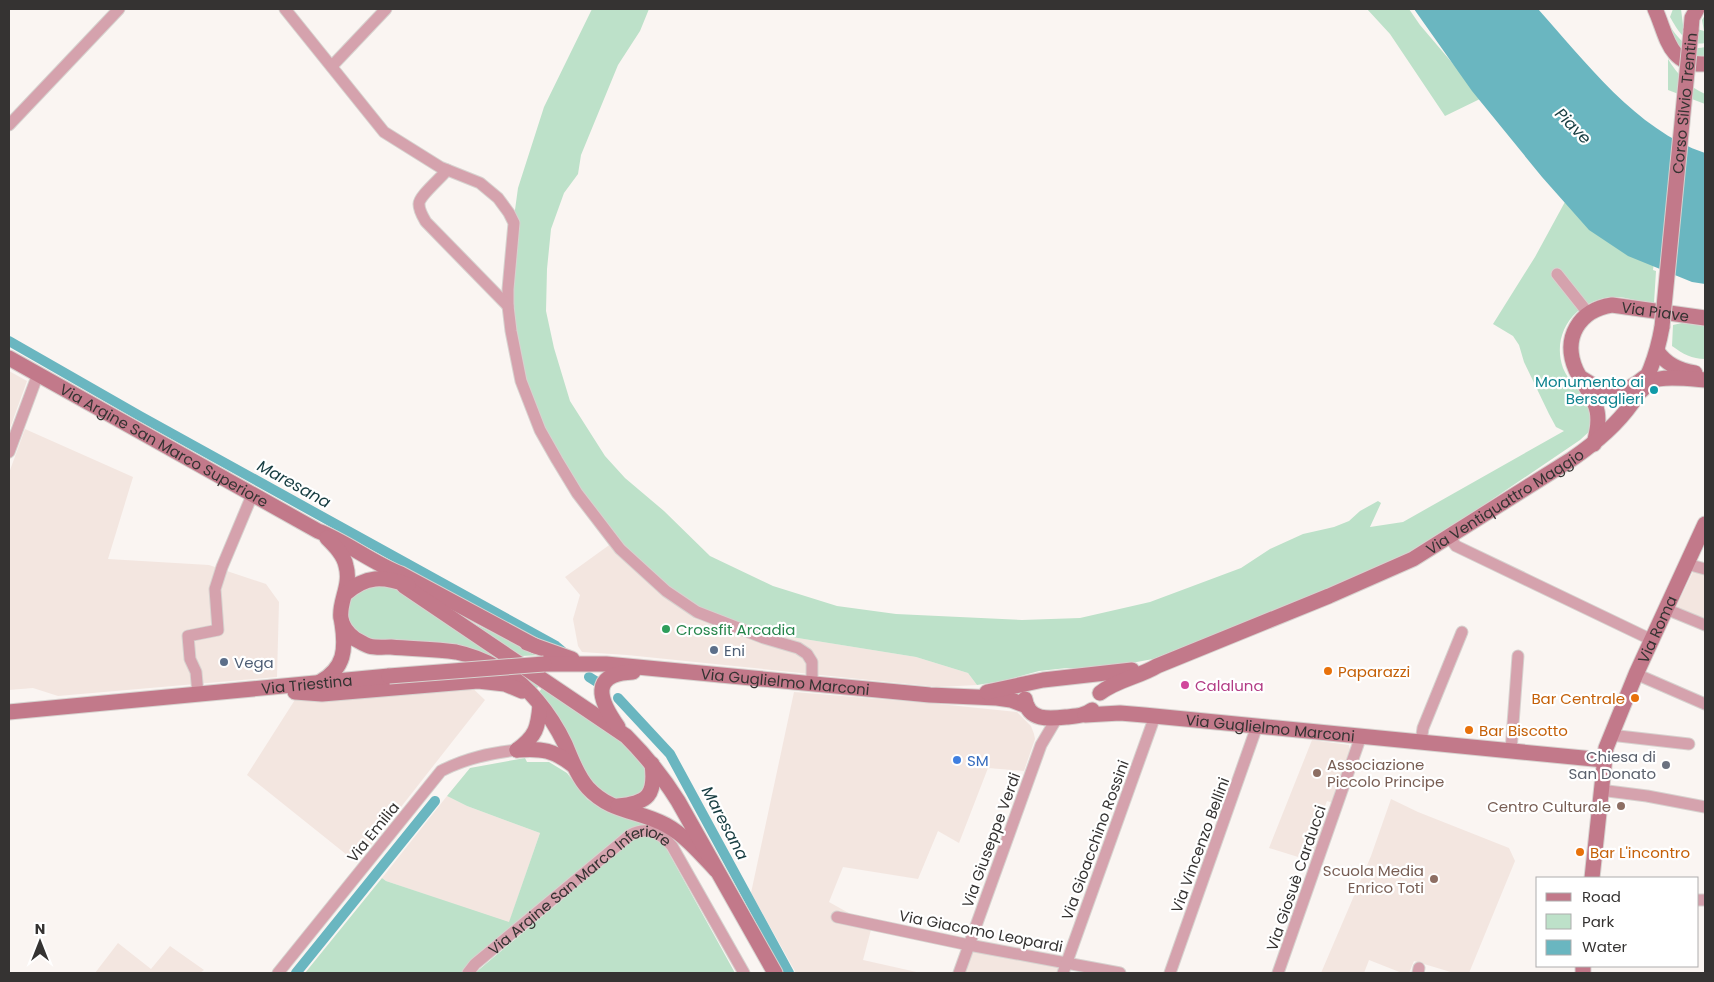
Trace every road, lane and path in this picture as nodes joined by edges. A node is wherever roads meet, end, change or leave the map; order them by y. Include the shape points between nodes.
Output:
1 (119, 9) edge
2 (285, 9) edge
3 (386, 9) edge
4 (1655, 9) edge
5 (1693, 17) edge
6 (1705, 64) edge
7 (332, 66) junction
8 (9, 124) edge
9 (447, 170) junction
10 (1675, 188) joint
11 (1557, 274) dead end
12 (508, 306) junction
13 (1588, 313) junction
14 (1705, 318) edge
15 (1656, 351) junction
16 (9, 358) edge
17 (38, 374) junction
18 (1648, 374) junction
19 (1705, 374) edge
20 (1580, 377) junction
21 (1705, 380) edge
22 (1641, 392) junction
23 (1594, 444) junction
24 (9, 452) edge
25 (253, 493) junction
26 (1705, 524) edge
27 (318, 531) junction
28 (1449, 537) junction
29 (1687, 564) junction
30 (1705, 569) edge
31 (398, 580) junction
32 (345, 594) junction
33 (1666, 609) junction
34 (342, 622) junction
35 (1705, 625) edge
36 (1462, 632) dead end
37 (1652, 640) junction
38 (1518, 656) dead end
39 (580, 663) junction
40 (606, 664) joint
41 (1158, 666) junction
42 (667, 670) junction
43 (1636, 674) junction
44 (1087, 676) junction
45 (318, 682) junction
46 (1035, 682) junction
47 (812, 683) junction
48 (241, 690) junction
49 (198, 694) junction
50 (1100, 694) junction
51 (966, 697) junction
52 (535, 700) junction
53 (1705, 704) edge
54 (1032, 711) junction
55 (9, 712) edge
56 (1120, 713) junction
57 (1085, 715) junction
58 (1155, 716) junction
59 (1057, 718) junction
60 (1257, 726) junction
61 (1610, 735) junction
62 (626, 736) junction
63 (1361, 736) junction
64 (1422, 742) junction
65 (1689, 744) dead end
66 (1041, 745) junction
67 (517, 750) junction
68 (1511, 751) junction
69 (1604, 760) junction
70 (652, 764) junction
71 (576, 767) junction
72 (1600, 790) junction
73 (614, 806) junction
74 (1705, 807) edge
75 (716, 870) junction
76 (1592, 877) edge
77 (837, 917) dead end
78 (969, 945) junction
79 (1065, 968) edge
80 (278, 973) edge
81 (468, 973) edge
82 (744, 973) edge
83 (775, 973) edge
84 (959, 973) edge
85 (1120, 973) edge
86 (1170, 973) edge
87 (1278, 973) edge

1 - 8 street
2 - 7 street
3 - 7 street
4 - 6 street via 1676,57 1692,64
5 - 10 street, Corso Silvio Trentin, bridge
7 - 9 street via 384,132
9 - 12 street via 480,183 498,198 514,223
9 - 12 street via 419,202 420,211 426,222
10 - 15 street, Via Ventiquattro Maggio, bridge via 1662,327
11 - 13 street
12 - 47 street via 521,381 540,430 577,493 620,549 666,591 698,612 808,654 812,662
13 - 14 street, Via Piave via 1600,307 1623,306
13 - 20 street via 1577,326 1572,340 1573,362
15 - 18 street, Via Ventiquattro Maggio
15 - 19 street via 1664,360 1682,370
16 - 17 street, Via Argine San Marco Superiore
17 - 24 street
17 - 25 street, Via Argine San Marco Superiore
18 - 20 street via 1632,388 1616,392 1596,388
18 - 22 street, Via Ventiquattro Maggio
20 - 23 street via 1597,408
21 - 22 street via 1655,380
22 - 23 street, Via Ventiquattro Maggio via 1621,418
23 - 28 street, Via Ventiquattro Maggio
25 - 27 street, Via Argine San Marco Superiore
25 - 49 street via 215,590 218,630 188,636
26 - 29 street, Via Roma
27 - 31 street via 335,537
27 - 32 street via 341,554 346,564 348,583
28 - 37 street via 1456,546
28 - 41 street, Via Ventiquattro Maggio via 1413,559
29 - 30 street
29 - 33 street, Via Roma
31 - 32 street via 371,579
31 - 39 street via 508,636
31 - 62 street
32 - 34 street via 340,610
33 - 35 street
33 - 37 street, Via Roma
34 - 45 street via 341,660 334,673
34 - 52 street via 355,639 368,646 456,652 483,660 520,684
36 - 64 street via 1423,728
37 - 43 street, Via Roma
38 - 68 street
39 - 40 street, Via Triestina
39 - 45 street, Via Triestina, bridge
40 - 42 street, Via Guglielmo Marconi
41 - 44 street, Via Ventiquattro Maggio
41 - 50 street, Via Ventiquattro Maggio via 1111,685
42 - 47 street, Via Guglielmo Marconi
42 - 62 street via 616,674 604,683 601,690 607,711
43 - 53 street
43 - 61 street, Via Roma
44 - 46 street, Via Ventiquattro Maggio
44 - 50 street
45 - 48 street, Via Triestina
46 - 51 street, Via Guglielmo Marconi
46 - 54 street via 1025,693 1025,702
47 - 51 street, Via Guglielmo Marconi
48 - 49 street, Via Triestina
48 - 52 street via 322,694 488,681 504,684
49 - 55 street, Via Triestina
50 - 56 street via 1106,707
50 - 57 street via 1095,707
51 - 54 street, Via Guglielmo Marconi via 1003,698
52 - 67 street via 538,724 534,736
52 - 71 street via 558,731
54 - 59 street, Via Guglielmo Marconi via 1045,719
54 - 66 street, Via Giuseppe Verdi
56 - 57 street, Via Guglielmo Marconi
56 - 58 street, Via Guglielmo Marconi
57 - 59 street, Via Guglielmo Marconi
58 - 60 street, Via Guglielmo Marconi
58 - 79 street, Via Gioacchino Rossini
59 - 66 street, Via Giuseppe Verdi
60 - 63 street, Via Guglielmo Marconi
60 - 86 street, Via Vincenzo Bellini
61 - 65 street
61 - 69 street, Via Roma
62 - 70 street
63 - 64 street, Via Guglielmo Marconi
63 - 87 street, Via Giosuè Carducci
64 - 68 street, Via Guglielmo Marconi
66 - 78 street, Via Giuseppe Verdi
67 - 71 street via 553,752
67 - 80 street, Via Emilia via 488,753 457,762 441,771
68 - 69 street, Via Guglielmo Marconi
69 - 72 street, Via Roma
70 - 73 street via 653,782 648,795 637,804
70 - 75 street via 678,801
71 - 73 street via 587,787
72 - 74 street
72 - 76 street, Via Roma
73 - 75 street via 678,832
75 - 83 street
77 - 78 street, Via Giacomo Leopardi
78 - 79 street, Via Giacomo Leopardi
78 - 84 street, Via Giuseppe Verdi
79 - 85 street, Via Giacomo Leopardi
81 - 82 street, Via Argine San Marco Inferiore via 630,835 645,830 656,832 672,846

